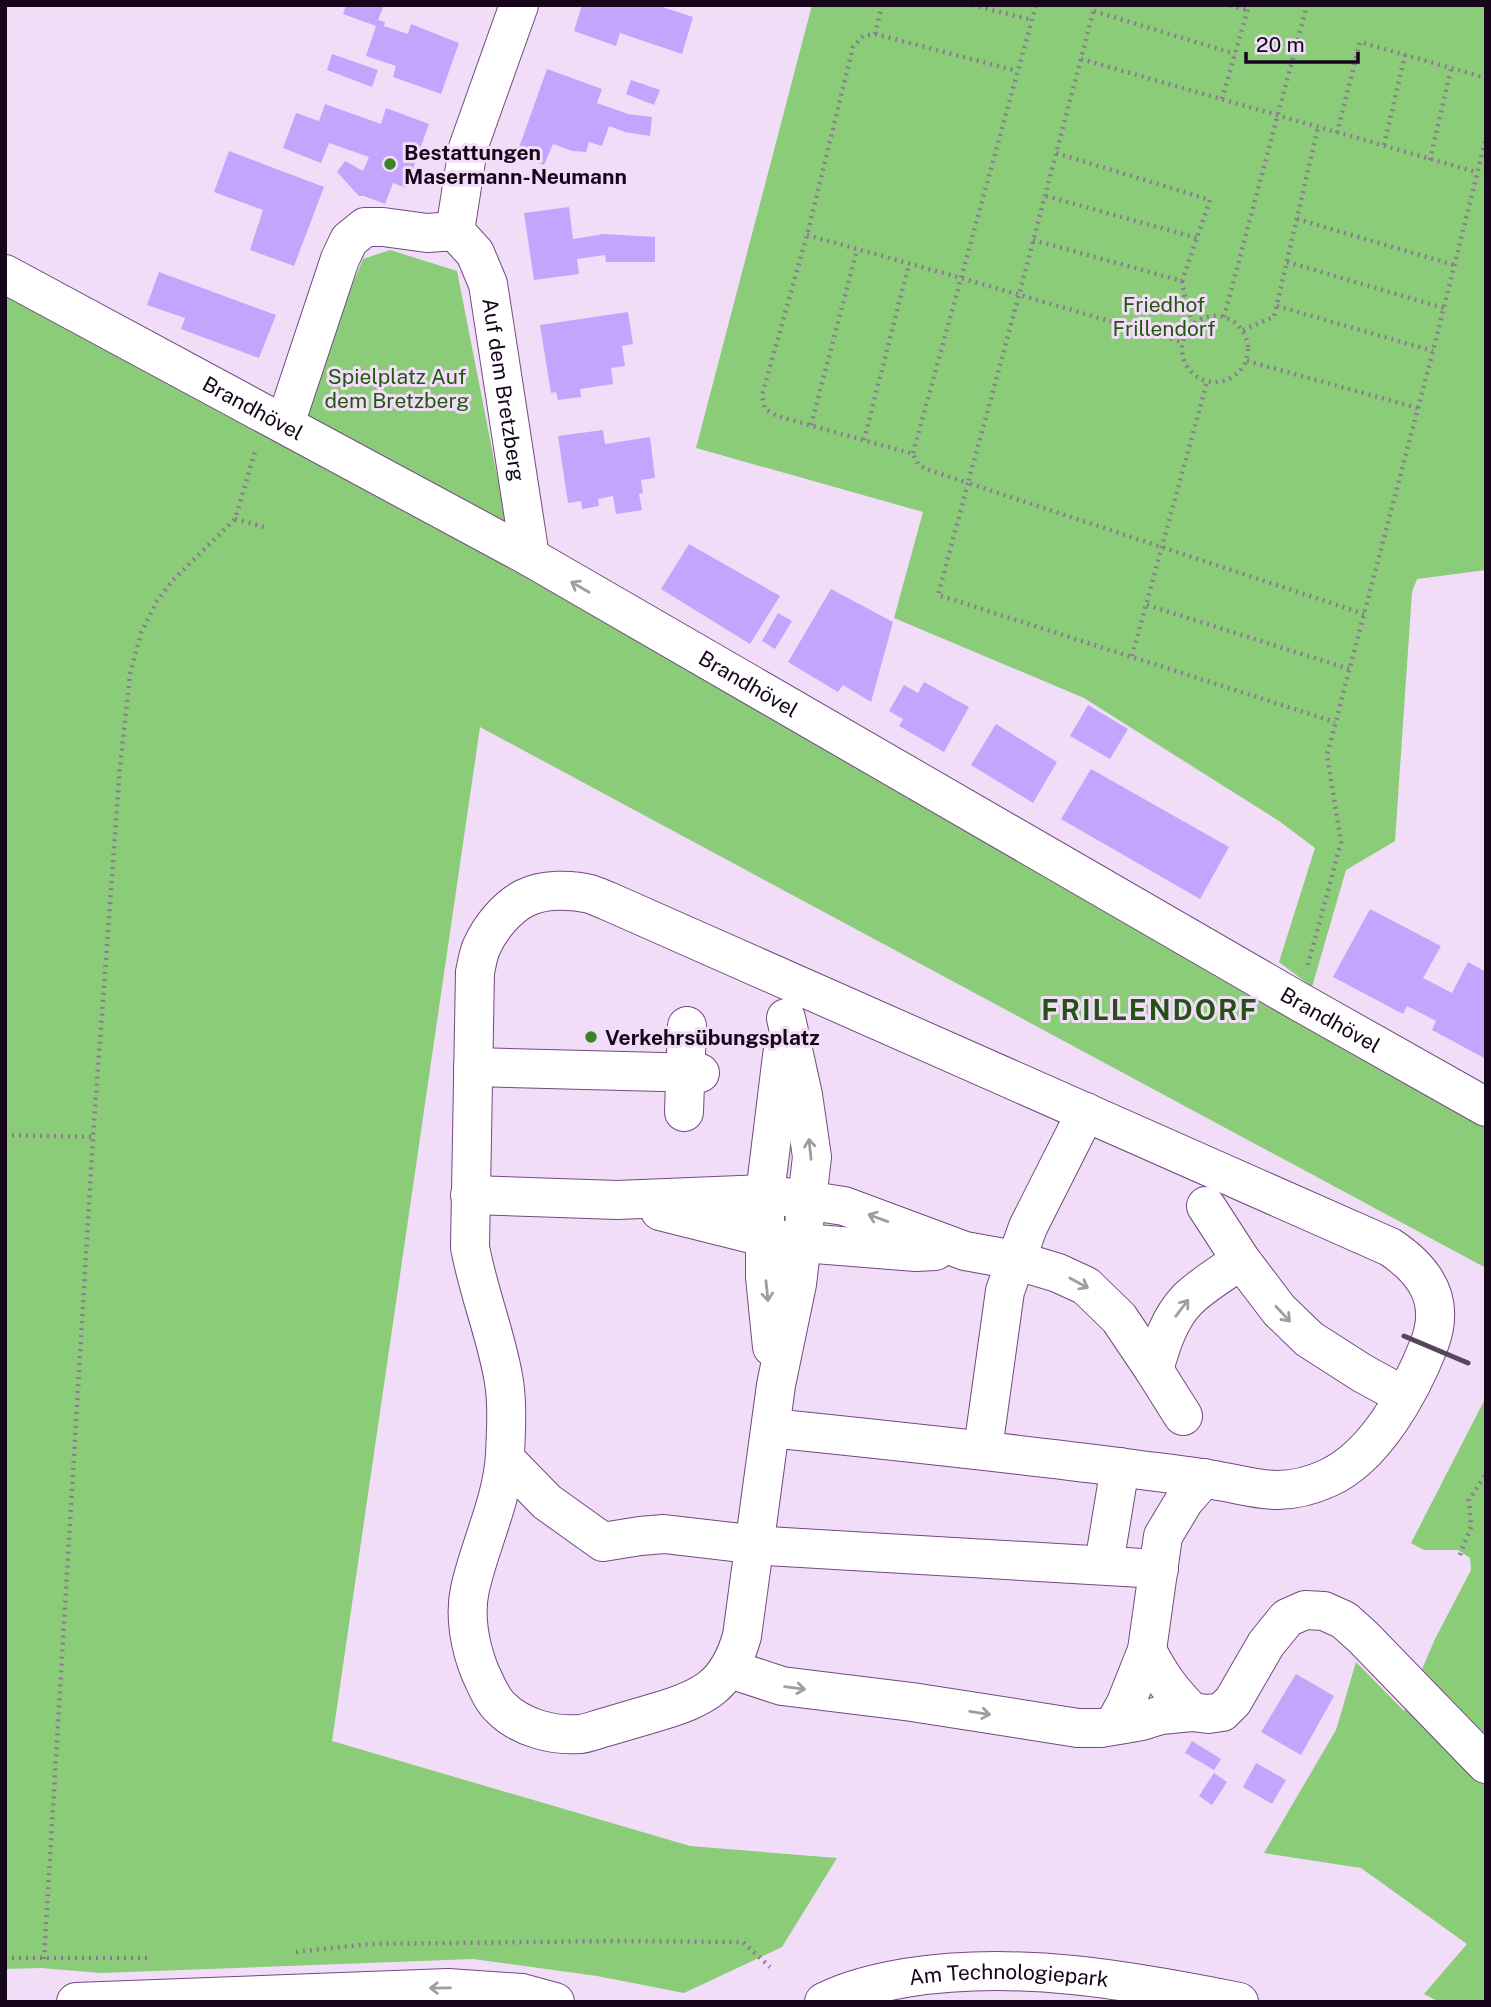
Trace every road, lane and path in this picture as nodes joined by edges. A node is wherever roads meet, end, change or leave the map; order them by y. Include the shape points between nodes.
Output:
1 (519, 5) edge
2 (882, 5) edge
3 (972, 5) edge
4 (1036, 5) edge
5 (1230, 5) edge
6 (1307, 5) edge
7 (1094, 8) edge
8 (1248, 8) edge
9 (1032, 20) junction
10 (875, 34) junction
11 (1235, 54) junction
12 (1405, 55) junction
13 (1081, 59) junction
14 (1451, 69) junction
15 (1017, 71) junction
16 (1486, 78) edge
17 (1222, 99) junction
18 (1279, 115) junction
19 (1318, 127) junction
20 (1337, 133) junction
21 (1486, 138) edge
22 (1384, 145) junction
23 (1056, 153) junction
24 (1430, 160) junction
25 (1476, 173) junction
26 (1045, 196) junction
27 (1297, 219) junction
28 (455, 230) junction
29 (807, 236) junction
30 (1196, 238) junction
31 (1034, 240) junction
32 (857, 250) junction
33 (1287, 262) junction
34 (909, 264) junction
35 (1454, 265) junction
36 (5, 274) edge
37 (961, 278) junction
38 (1182, 281) junction
39 (1019, 295) junction
40 (1277, 306) junction
41 (1444, 308) junction
42 (1224, 317) junction
43 (1194, 324) junction
44 (1243, 330) junction
45 (1182, 342) junction
46 (1433, 351) junction
47 (1246, 361) junction
48 (1207, 382) junction
49 (1418, 408) junction
50 (275, 419) junction
51 (811, 425) junction
52 (864, 440) junction
53 (913, 454) junction
54 (968, 483) junction
55 (235, 519) junction
56 (268, 528) dead end
57 (1163, 546) junction
58 (530, 557) junction
59 (1147, 605) junction
60 (1364, 614) junction
61 (1132, 656) junction
62 (1349, 669) junction
63 (1335, 722) junction
64 (788, 980) junction
65 (1298, 1001) junction
66 (786, 1018) junction
67 (687, 1026) dead end
68 (473, 1067) junction
69 (693, 1073) junction
70 (1486, 1107) edge
71 (684, 1112) dead end
72 (1086, 1112) junction
73 (5, 1135) edge
74 (93, 1137) junction
75 (765, 1194) junction
76 (470, 1195) junction
77 (807, 1199) junction
78 (617, 1200) junction
79 (1206, 1206) dead end
80 (764, 1237) junction
81 (803, 1243) junction
82 (965, 1251) junction
83 (1015, 1260) junction
84 (1241, 1260) junction
85 (1154, 1370) junction
86 (776, 1385) junction
87 (1404, 1396) junction
88 (1182, 1416) dead end
89 (771, 1427) junction
90 (983, 1450) junction
91 (505, 1459) junction
92 (1486, 1474) edge
93 (1119, 1476) junction
94 (1204, 1478) junction
95 (760, 1545) junction
96 (1460, 1555) dead end
97 (1104, 1564) junction
98 (1151, 1568) junction
99 (1147, 1650) junction
100 (730, 1669) junction
101 (1192, 1712) junction
102 (1114, 1725) junction
103 (1486, 1764) edge
104 (44, 1959) dead end
105 (76, 2002) edge
106 (555, 2002) edge
107 (824, 2002) edge
108 (1239, 2002) edge

1 - 28 main road via 468,148
2 - 10 path
3 - 9 path
4 - 9 path
5 - 8 path
6 - 18 path
7 - 11 path
7 - 13 path
8 - 11 path
9 - 15 path
10 - 15 path
10 - 29 path via 863,36 853,47
11 - 17 path
12 - 14 path
12 - 20 path via 1360,41
12 - 22 path
13 - 17 path
13 - 23 path
14 - 16 path
14 - 24 path
15 - 37 path
17 - 18 path
18 - 19 path
18 - 42 path
19 - 20 path
19 - 27 path
20 - 22 path
21 - 25 path
22 - 24 path
23 - 26 path
23 - 30 path via 1210,200
24 - 25 path
25 - 35 path
26 - 30 path
26 - 31 path
27 - 33 path
27 - 35 path
28 - 50 main road via 427,233 365,227 349,240
28 - 58 main road, Auf dem Bretzberg via 475,253 488,285
29 - 32 path
29 - 51 path via 762,395 765,409
30 - 38 path
31 - 38 path
31 - 39 path
32 - 34 path
32 - 51 path
33 - 40 path
33 - 41 path
34 - 37 path
34 - 52 path
35 - 41 path
36 - 50 main road, Brandhövel
37 - 39 path
37 - 53 path
38 - 43 path
39 - 45 path
39 - 54 path
40 - 44 path via 1274,317
40 - 46 path
41 - 46 path
42 - 43 path via 1203,318
42 - 44 path
43 - 45 path
44 - 47 path via 1249,350
45 - 48 path via 1181,353 1190,372
46 - 49 path
47 - 48 path via 1236,376
47 - 49 path
48 - 57 path
49 - 60 path
50 - 55 path
50 - 58 main road, Brandhövel
51 - 52 path
52 - 53 path
53 - 54 path via 926,469
54 - 57 path
54 - 61 path via 938,595
55 - 56 path
55 - 74 path via 157,601 141,634 130,674
57 - 59 path
57 - 60 path
65 -> 58 main road, Brandhövel
59 - 61 path
59 - 62 path
60 - 62 path
61 - 63 path
62 - 63 path
63 - 65 path via 1327,755 1341,842
64 - 66 main road
64 - 68 main road via 589,894 569,891 525,898 494,926 481,947 475,972
64 - 72 main road
65 - 70 main road, Brandhövel
66 - 75 main road
77 -> 66 main road via 812,1157
67 - 69 main road
68 - 69 main road
68 - 76 main road
69 - 71 main road
72 - 83 main road
72 - 87 main road via 1390,1247 1410,1260 1433,1297 1434,1330
73 - 74 path
74 - 104 path
75 - 77 main road
75 - 78 main road
75 - 80 main road
76 - 78 main road
76 - 91 main road via 470,1247 504,1379
77 - 81 main road
82 -> 77 main road via 844,1206
78 - 80 main road
79 - 84 main road
80 - 81 main road
80 -> 86 main road
81 - 82 main road
81 - 86 main road
82 - 83 main road
83 -> 85 main road via 1086,1286 1119,1318
83 - 90 main road via 1006,1291
85 -> 84 main road via 1178,1311
84 -> 87 main road via 1279,1310 1309,1339
85 - 88 main road
86 - 89 main road
87 - 94 main road via 1365,1452 1330,1477 1304,1487 1276,1490
89 - 90 main road
89 - 95 main road
90 - 93 main road
91 - 95 main road via 547,1502 603,1542 664,1534
91 - 100 main road via 469,1591 467,1617 478,1665 501,1708 537,1729 583,1734 693,1699 711,1689
92 - 96 path via 1469,1500 1471,1527
93 - 94 main road
93 - 97 main road
94 - 98 main road via 1163,1536
95 - 97 main road
95 - 100 main road via 742,1636
97 - 98 main road
98 - 99 main road
99 - 101 main road via 1171,1691
99 - 102 main road
100 -> 102 main road via 782,1686 1078,1728
101 - 102 main road
101 - 103 main road via 1222,1712 1287,1618 1305,1610 1324,1611 1344,1620
106 -> 105 main road via 522,1993 448,1988
107 - 108 main road, Am Technologiepark via 881,1982 939,1973 1021,1971 1083,1976

